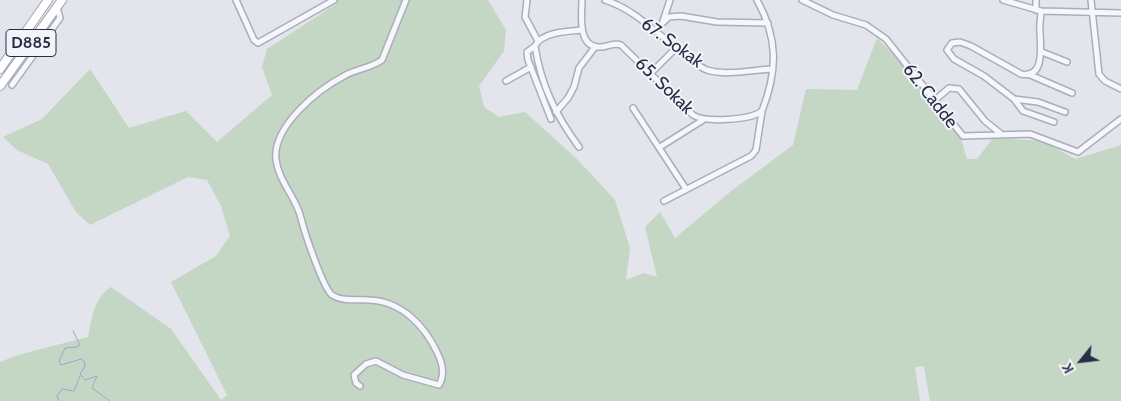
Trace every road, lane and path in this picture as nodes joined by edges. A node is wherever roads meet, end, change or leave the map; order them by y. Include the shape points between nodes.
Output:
1 (236, 0) edge
2 (334, 0) edge
3 (406, 0) edge
4 (527, 0) edge
5 (582, 0) edge
6 (605, 0) edge
7 (670, 0) edge
8 (757, 0) edge
9 (802, 0) edge
10 (1003, 0) edge
11 (1036, 0) edge
12 (1091, 0) edge
13 (46, 1) edge
14 (60, 3) edge
15 (1038, 10) junction
16 (1091, 13) junction
17 (1121, 13) edge
18 (662, 21) junction
19 (768, 23) junction
20 (582, 30) junction
21 (655, 30) junction
22 (537, 44) junction
23 (595, 47) junction
24 (675, 49) junction
25 (1042, 52) junction
26 (1067, 62) dead end
27 (531, 67) junction
28 (0, 69) edge
29 (772, 69) junction
30 (650, 74) junction
31 (1028, 74) junction
32 (506, 81) dead end
33 (12, 85) dead end
34 (0, 86) edge
35 (1121, 89) edge
36 (1072, 93) dead end
37 (1014, 99) junction
38 (934, 101) junction
39 (633, 108) dead end
40 (762, 110) junction
41 (556, 112) junction
42 (1065, 112) dead end
43 (551, 119) dead end
44 (1121, 119) edge
45 (703, 120) junction
46 (1054, 122) dead end
47 (1121, 124) edge
48 (1112, 126) junction
49 (1000, 133) junction
50 (579, 147) dead end
51 (660, 147) junction
52 (686, 189) junction
53 (664, 201) dead end
54 (360, 386) dead end

1 - 2 street via 258,44
3 - 54 street via 382,60 344,76 315,96 277,140 276,160 283,183 298,207 306,237 328,290 346,300 379,300 396,305 423,329 440,357 442,373 439,385 403,375 376,361 366,364 354,375
4 - 22 street via 525,18
5 - 20 street
6 - 21 street, 67. Sokak
7 - 18 street
8 - 19 street
9 - 38 street, 62. Cadde via 833,16 877,32 893,47
10 - 15 street
11 - 15 street
12 - 16 street
13 - 28 main road, D885
14 - 33 street via 60,18
14 - 34 main road, D885
15 - 16 street
15 - 25 street
16 - 17 street
16 - 35 street via 1099,74
18 - 19 street via 681,16 717,22
18 - 21 street
19 - 29 street via 774,48
20 - 22 street via 566,31
20 - 23 street via 587,42
21 - 24 street, 67. Sokak
22 - 27 street via 527,52
22 - 41 street via 542,81
23 - 30 street, 65. Sokak via 621,45
23 - 41 street via 579,68 574,87
24 - 29 street, 67. Sokak via 708,70
24 - 30 street
25 - 26 street
25 - 31 street via 1036,68
27 - 32 street
27 - 43 street
29 - 40 street
30 - 45 street, 65. Sokak via 693,115
31 - 36 street
31 - 37 street via 1021,74 964,43 956,42 948,47 950,56
37 - 42 street via 1038,102
37 - 46 street via 1023,111
38 - 49 street, 62. Cadde via 963,136
38 - 49 street via 949,88 959,89 985,121
39 - 51 street
40 - 45 street, 65. Sokak via 752,116
40 - 52 street via 756,150 751,156
41 - 50 street
44 - 48 street, 62. Cadde
45 - 51 street
47 - 48 street
48 - 49 street, 62. Cadde via 1078,152 1036,135
51 - 52 street
52 - 53 street

